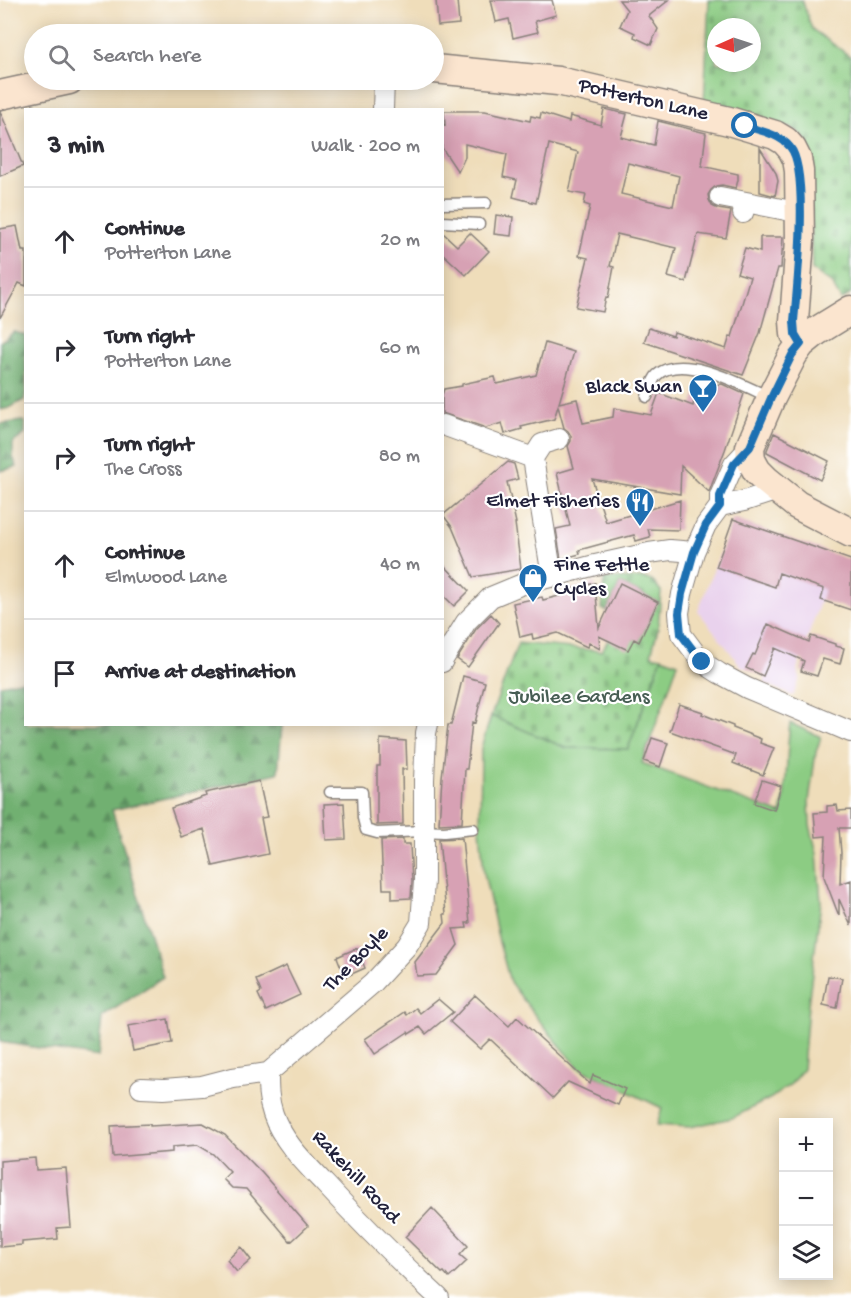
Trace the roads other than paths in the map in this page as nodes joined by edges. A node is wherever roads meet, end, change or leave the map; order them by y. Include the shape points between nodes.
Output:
1 (444, 70) edge
2 (24, 90) edge
3 (384, 90) edge
4 (0, 95) edge
5 (383, 108) edge
6 (720, 196) dead end
7 (486, 203) dead end
8 (444, 204) edge
9 (801, 213) junction
10 (444, 222) edge
11 (479, 224) dead end
12 (851, 310) edge
13 (797, 350) junction
14 (647, 397) dead end
15 (771, 398) junction
16 (444, 425) edge
17 (559, 439) dead end
18 (533, 458) junction
19 (753, 459) junction
20 (778, 490) junction
21 (720, 506) junction
22 (851, 533) edge
23 (694, 552) junction
24 (552, 577) junction
25 (444, 658) edge
26 (428, 726) edge
27 (851, 732) edge
28 (330, 792) dead end
29 (473, 829) dead end
30 (423, 831) junction
31 (268, 1073) junction
32 (141, 1088) dead end
33 (439, 1298) edge

1 - 9 street, Potterton Lane via 558,81 775,135 792,149 797,159
2 - 4 street
3 - 5 street
6 - 9 street via 745,207
7 - 8 lane
9 - 13 street, Potterton Lane via 794,321
10 - 11 lane
12 - 13 street via 817,331
13 - 15 street
14 - 15 lane via 654,378 683,366 726,377
15 - 19 street
16 - 18 street
17 - 18 street via 542,444
18 - 24 street
19 - 20 street
19 - 21 street via 734,464 720,496
20 - 21 street
20 - 22 street
21 - 23 street
23 - 24 street via 649,553
23 - 27 street via 679,613 681,634 702,662 747,688
24 - 25 street via 491,597 466,622
26 - 30 street, The Boyle
28 - 30 lane via 362,792 366,830
29 - 30 lane
30 - 31 street, The Boyle via 422,924 373,983
31 - 32 street via 202,1086
31 - 33 street, Rakehill Road via 273,1116 285,1138 348,1209

